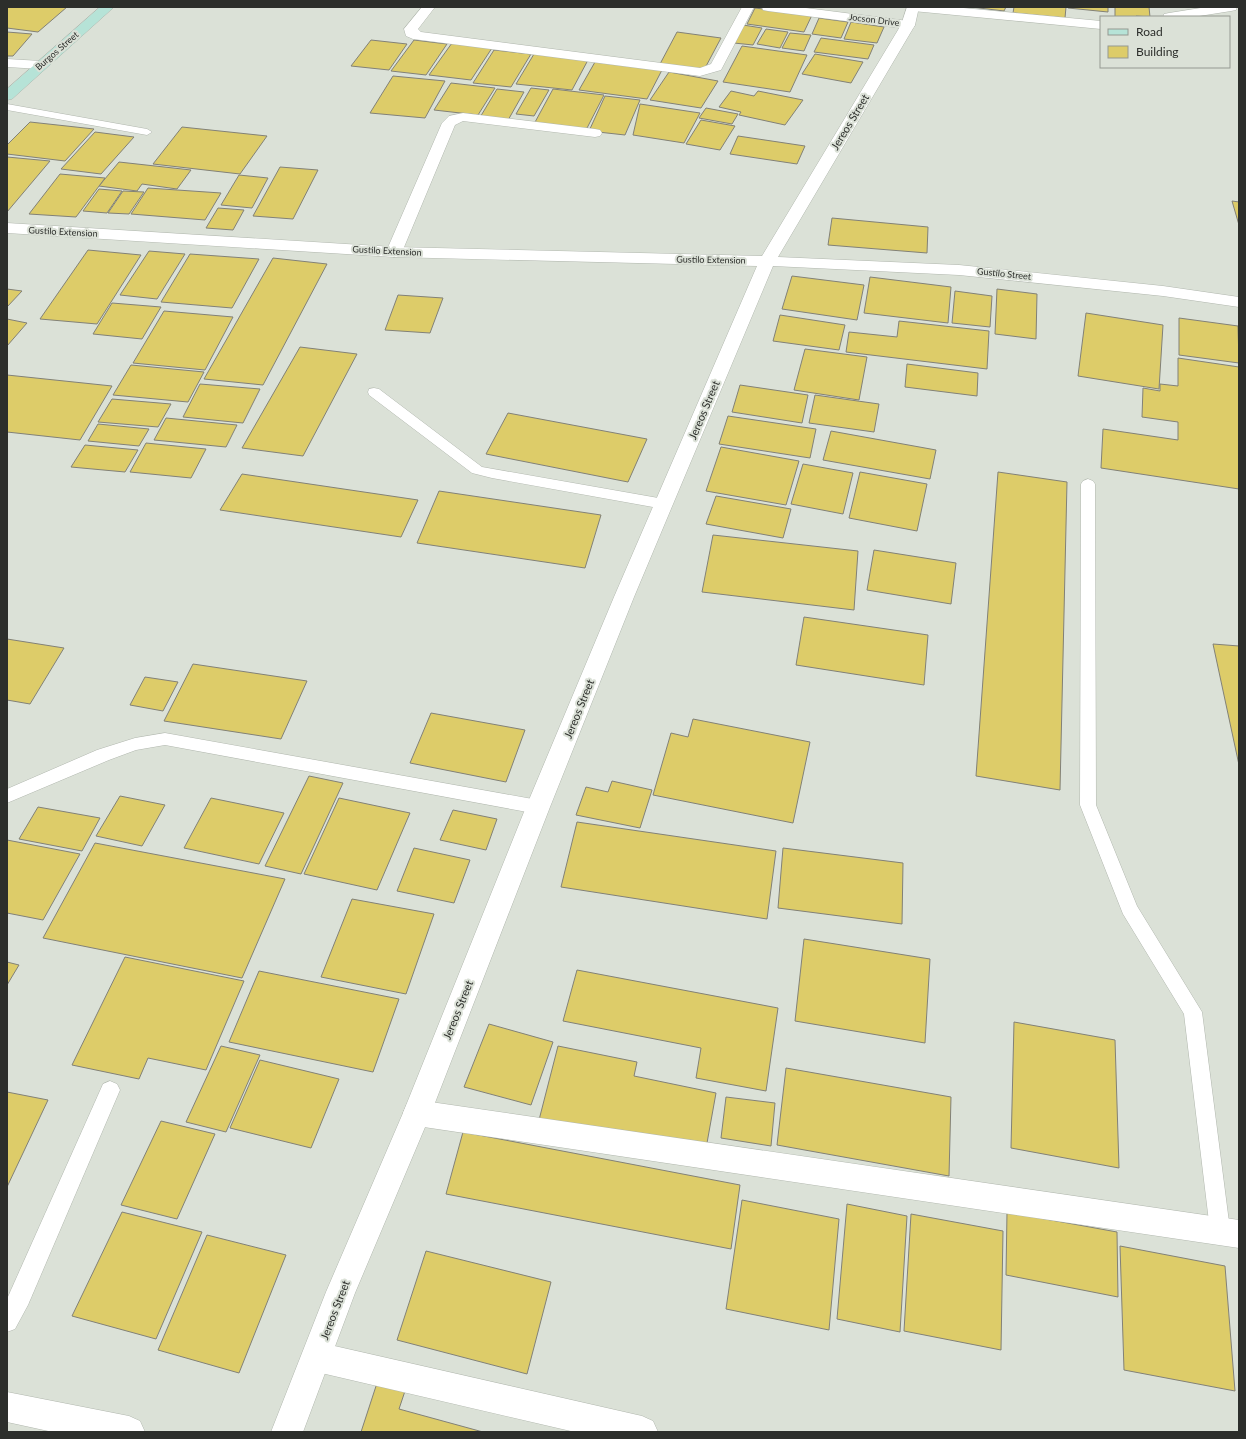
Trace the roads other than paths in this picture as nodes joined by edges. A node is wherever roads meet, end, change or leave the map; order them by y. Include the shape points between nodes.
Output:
1 (108, 7) edge
2 (429, 7) edge
3 (748, 7) edge
4 (768, 7) edge
5 (1231, 7) edge
6 (911, 13) edge
7 (1175, 16) edge
8 (1100, 25) edge
9 (7, 63) edge
10 (42, 65) junction
11 (7, 96) edge
12 (7, 107) edge
13 (147, 132) dead end
14 (595, 133) dead end
15 (7, 228) edge
16 (394, 252) junction
17 (767, 261) junction
18 (1239, 302) edge
19 (374, 392) dead end
20 (1088, 484) dead end
21 (664, 504) junction
22 (7, 796) edge
23 (538, 807) junction
24 (110, 1090) dead end
25 (417, 1113) junction
26 (1229, 1232) edge
27 (7, 1321) edge
28 (318, 1357) junction
29 (7, 1407) edge
30 (129, 1432) edge
31 (287, 1432) edge
32 (642, 1432) edge

1 - 10 main road, Burgos Street
2 - 3 street via 410,29 410,33 700,72 716,67
4 - 6 street, Jocson Drive
5 - 7 street
6 - 8 street, Jocson Drive
6 - 17 street, Jereos Street
9 - 10 street
10 - 11 main road, Burgos Street
12 - 13 lane
14 - 16 street via 463,117 454,119 449,123
15 - 16 street, Gustilo Extension
16 - 17 street, Gustilo Extension
17 - 18 street, Gustilo Street via 959,270 1163,291
17 - 21 street, Jereos Street
19 - 21 lane via 477,470
20 - 26 lane via 1088,805 1129,909 1193,1012
21 - 23 street, Jereos Street
22 - 23 lane via 134,744 165,739
23 - 25 street, Jereos Street
24 - 27 lane via 20,1297
25 - 26 street
25 - 28 street, Jereos Street via 341,1292
28 - 31 street, Jereos Street
28 - 32 street
29 - 30 street

